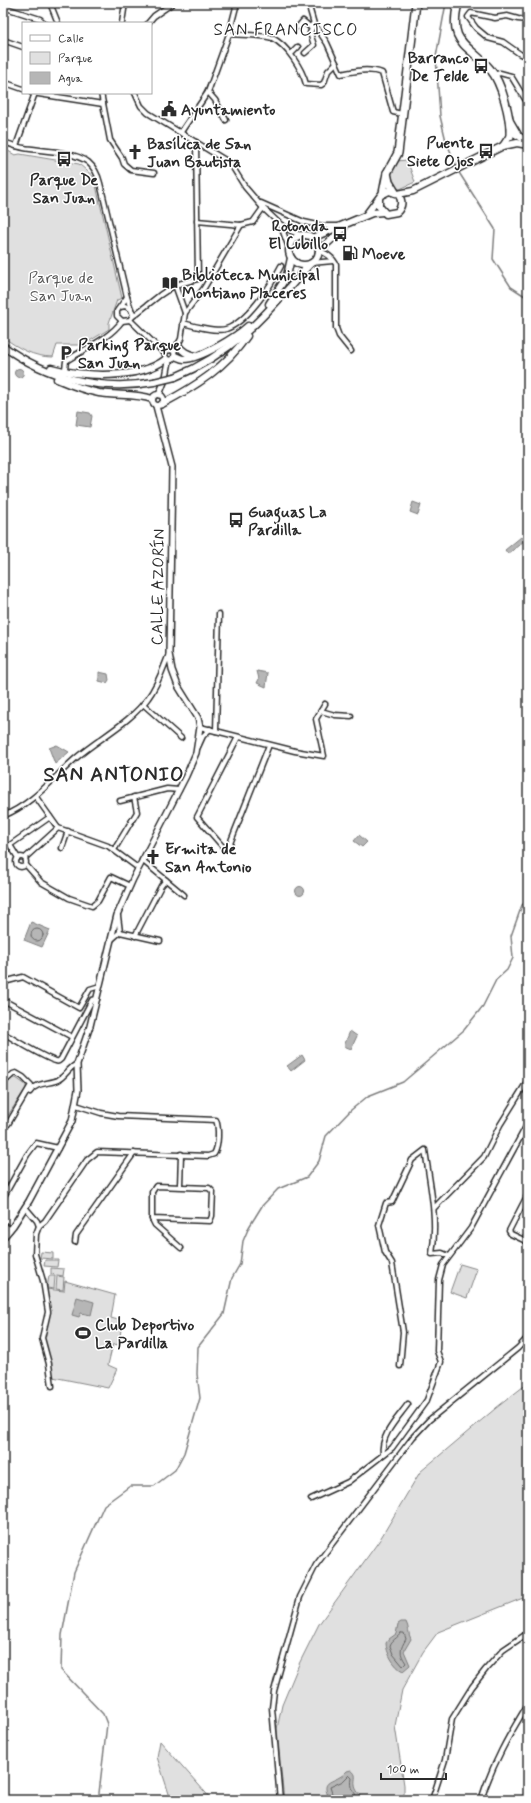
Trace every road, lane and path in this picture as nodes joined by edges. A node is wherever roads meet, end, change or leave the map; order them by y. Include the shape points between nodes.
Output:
1 (4, 3) edge
2 (50, 3) edge
3 (125, 3) edge
4 (173, 3) edge
5 (237, 3) edge
6 (308, 3) edge
7 (416, 3) edge
8 (458, 3) edge
9 (3, 7) edge
10 (528, 20) edge
11 (43, 22) edge
12 (58, 22) edge
13 (122, 22) edge
14 (149, 22) edge
15 (314, 24) junction
16 (298, 27) dead end
17 (229, 34) junction
18 (3, 40) edge
19 (22, 47) edge
20 (298, 47) dead end
21 (305, 53) dead end
22 (291, 54) junction
23 (528, 57) edge
24 (336, 63) junction
25 (494, 75) junction
26 (3, 82) edge
27 (22, 89) edge
28 (208, 92) junction
29 (34, 94) edge
30 (40, 94) edge
31 (101, 94) edge
32 (135, 94) edge
33 (525, 99) dead end
34 (103, 104) junction
35 (402, 114) junction
36 (226, 120) dead end
37 (181, 133) junction
38 (514, 136) junction
39 (3, 142) edge
40 (196, 142) junction
41 (528, 142) edge
42 (515, 144) junction
43 (528, 145) edge
44 (16, 146) junction
45 (503, 146) junction
46 (154, 173) dead end
47 (387, 173) junction
48 (413, 191) junction
49 (397, 193) junction
50 (381, 196) junction
51 (255, 200) junction
52 (402, 203) junction
53 (263, 208) junction
54 (383, 212) junction
55 (366, 215) junction
56 (197, 221) junction
57 (350, 223) junction
58 (280, 224) junction
59 (241, 225) junction
60 (342, 226) junction
61 (301, 235) junction
62 (312, 238) junction
63 (289, 248) junction
64 (319, 251) junction
65 (291, 258) junction
66 (334, 261) junction
67 (310, 264) junction
68 (281, 266) dead end
69 (212, 275) junction
70 (198, 278) junction
71 (175, 285) junction
72 (127, 297) junction
73 (120, 307) junction
74 (131, 309) junction
75 (185, 313) junction
76 (131, 318) junction
77 (258, 318) junction
78 (122, 321) junction
79 (183, 323) junction
80 (251, 330) junction
81 (242, 337) junction
82 (180, 342) junction
83 (3, 346) edge
84 (351, 351) dead end
85 (175, 354) junction
86 (197, 356) junction
87 (167, 358) junction
88 (30, 363) junction
89 (70, 373) junction
90 (159, 394) junction
91 (152, 399) junction
92 (159, 405) junction
93 (219, 614) dead end
94 (169, 654) junction
95 (143, 704) junction
96 (325, 704) dead end
97 (322, 710) junction
98 (351, 716) dead end
99 (200, 727) junction
100 (210, 729) junction
101 (216, 731) junction
102 (238, 737) junction
103 (181, 738) dead end
104 (269, 745) junction
105 (196, 753) junction
106 (179, 790) junction
107 (36, 797) junction
108 (134, 797) junction
109 (120, 801) dead end
110 (3, 816) edge
111 (50, 817) junction
112 (58, 828) junction
113 (68, 831) junction
114 (62, 848) dead end
115 (114, 850) junction
116 (18, 858) junction
117 (25, 858) junction
118 (142, 860) junction
119 (26, 865) junction
120 (138, 868) junction
121 (166, 880) junction
122 (130, 886) junction
123 (184, 895) dead end
124 (117, 915) junction
125 (120, 932) junction
126 (135, 936) junction
127 (112, 939) junction
128 (160, 941) dead end
129 (3, 986) edge
130 (100, 986) junction
131 (97, 999) junction
132 (3, 1000) edge
133 (79, 1008) junction
134 (85, 1012) junction
135 (3, 1033) edge
136 (72, 1037) junction
137 (78, 1064) junction
138 (23, 1077) junction
139 (528, 1080) edge
140 (51, 1082) junction
141 (3, 1083) edge
142 (21, 1103) junction
143 (76, 1105) junction
144 (528, 1123) edge
145 (3, 1127) edge
146 (58, 1148) junction
147 (134, 1153) junction
148 (181, 1154) junction
149 (180, 1186) junction
150 (528, 1194) edge
151 (3, 1198) edge
152 (25, 1207) junction
153 (434, 1208) junction
154 (152, 1219) junction
155 (3, 1224) edge
156 (39, 1226) junction
157 (10, 1230) junction
158 (3, 1238) edge
159 (75, 1242) dead end
160 (528, 1242) edge
161 (181, 1248) dead end
162 (449, 1256) junction
163 (528, 1337) edge
164 (400, 1366) dead end
165 (52, 1386) dead end
166 (408, 1404) dead end
167 (383, 1454) junction
168 (311, 1499) dead end
169 (528, 1633) edge
170 (528, 1704) edge
171 (528, 1798) edge
172 (280, 1800) edge
173 (432, 1800) edge
174 (481, 1800) edge
175 (519, 1800) edge

1 - 9 street
2 - 12 street
3 - 13 street
4 - 14 street
5 - 17 street
6 - 15 street
7 - 35 main road
8 - 25 main road via 454,23 458,36
9 - 11 street
10 - 23 street via 507,16 495,18 475,13 468,17 488,38 503,42
15 - 16 street via 310,27 303,21
15 - 21 street via 310,33 314,45
15 - 24 street
17 - 22 street via 272,37
17 - 28 street
18 - 19 street
20 - 22 street
22 - 24 street via 306,84 324,83 328,71
24 - 35 street via 341,74 355,71 382,73 393,112
25 - 33 street via 500,73 511,76
25 - 38 main road
26 - 27 street
28 - 36 street via 216,100
28 - 37 street
29 - 44 street
30 - 34 street
31 - 34 street
32 - 37 street via 148,113
34 - 46 street via 110,140 124,164 130,170
35 - 47 main road via 398,153
37 - 40 street
38 - 41 main road
38 - 42 main road via 519,141
38 - 42 main road via 510,141
38 - 45 main road
39 - 44 street
40 - 51 street via 230,163
40 - 56 street
42 - 43 main road
42 - 45 main road
44 - 72 street via 73,156 87,162 98,174
45 - 48 main road
47 - 49 main road via 389,182
47 - 50 main road
48 - 49 main road
48 - 52 main road
49 - 50 main road via 389,191
49 - 52 main road
50 - 54 main road via 379,206
50 - 55 main road
51 - 53 street
51 - 60 street via 304,222 322,226
52 - 54 main road via 394,214
53 - 58 street
53 - 59 street via 253,222
54 - 55 main road
55 - 57 main road
56 - 59 street
56 - 70 street
57 - 60 main road
57 - 64 main road
58 - 61 street
58 - 63 street
59 - 69 street
60 - 62 main road
61 - 62 main road
61 - 63 main road via 293,240
62 - 64 main road
63 - 65 main road
64 - 66 street via 325,252
64 - 67 main road
65 - 67 main road via 297,264
65 - 77 main road via 287,276
66 - 67 street
66 - 84 street via 337,275 336,328
67 - 80 main road
68 - 79 street via 254,307 238,323 221,330
69 - 70 street
69 - 75 street
70 - 71 street
71 - 75 street
71 - 76 street
72 - 73 street
72 - 74 street
73 - 74 street
73 - 78 street via 117,314
74 - 76 street
75 - 79 street
76 - 78 street
76 - 87 street
77 - 81 main road
77 - 86 main road via 235,336
78 - 89 street via 117,328 66,361 64,369
79 - 82 street
80 - 81 main road
80 - 92 main road via 217,370 195,386
81 - 88 main road, bridge via 210,360 175,377 122,386 86,383 62,377
82 - 85 street
82 - 86 main road via 182,351
83 - 88 main road
85 - 86 main road via 182,359
85 - 87 street via 174,359
85 - 87 street via 169,350
87 - 89 main road via 158,365 142,371 112,375
87 - 90 street via 166,377
88 - 89 main road
88 - 91 main road via 78,388 98,393
90 - 91 street
90 - 92 street via 164,398
91 - 92 street via 153,403
92 - 94 street, CALLE AZORÍN via 172,467
93 - 101 street
94 - 95 street via 157,684
94 - 99 street, CALLE AZORÍN via 178,686 198,718
95 - 103 street
95 - 107 street via 76,758
96 - 97 street
97 - 98 street via 335,715
97 - 104 street via 316,719 324,756
99 - 100 street
99 - 105 street
100 - 101 street
100 - 105 street via 203,736
101 - 102 street
102 - 104 street
102 - 104 street via 197,816 223,847 230,846
105 - 106 street
106 - 108 street via 167,789
106 - 118 street
107 - 110 street
107 - 111 street
108 - 109 street
108 - 115 street via 138,812
111 - 112 street
111 - 116 street via 10,844
112 - 113 street
112 - 117 street
113 - 114 street
113 - 115 street
115 - 120 street
116 - 117 street
116 - 119 street via 16,864 19,867
117 - 119 street
118 - 120 street
118 - 121 street
119 - 122 street via 41,882 69,898 92,906 98,902 111,878
120 - 122 street
121 - 123 street
121 - 126 street
122 - 124 street
124 - 125 street
124 - 127 street
125 - 126 street
125 - 127 street
126 - 128 street
127 - 130 street
129 - 133 street via 4,982 23,977
130 - 131 street
130 - 133 street via 90,990
131 - 134 street via 92,1000
131 - 137 street
132 - 136 street
133 - 134 street
134 - 136 street
135 - 136 street via 56,1062 61,1059
137 - 140 street via 71,1066 59,1080
137 - 143 street
138 - 140 street via 38,1083
138 - 141 street via 15,1073
138 - 142 street via 30,1085
139 - 153 street via 500,1124 484,1157
140 - 142 street via 34,1087
142 - 145 street via 8,1124
143 - 146 street via 72,1121
143 - 148 street via 118,1116 216,1120 217,1150 214,1154
144 - 162 street via 471,1228
146 - 151 street via 36,1143
146 - 152 street
147 - 148 street
147 - 156 street via 96,1152 87,1160
147 - 159 street via 76,1235
148 - 149 street
149 - 154 street via 156,1186 152,1192
149 - 154 street via 209,1188 213,1192 210,1221
150 - 160 street via 509,1231 510,1234
152 - 156 street
152 - 157 street
153 - 162 street via 435,1237 432,1254 442,1253
153 - 164 street via 425,1150 412,1160 392,1202 386,1203 379,1225 385,1252 392,1263 403,1332
154 - 161 street via 155,1225
155 - 157 street
156 - 165 street via 35,1254 48,1312 42,1338 50,1364
157 - 158 street
162 - 167 street via 443,1265 439,1280 437,1351 441,1362 427,1400 392,1448
163 - 172 street via 518,1348 429,1420 413,1437 316,1565 300,1597 274,1691 272,1708
166 - 167 street via 384,1438
167 - 168 street via 348,1482
169 - 173 street via 503,1650 486,1669 452,1719 445,1760
170 - 174 street via 500,1751
171 - 175 street

